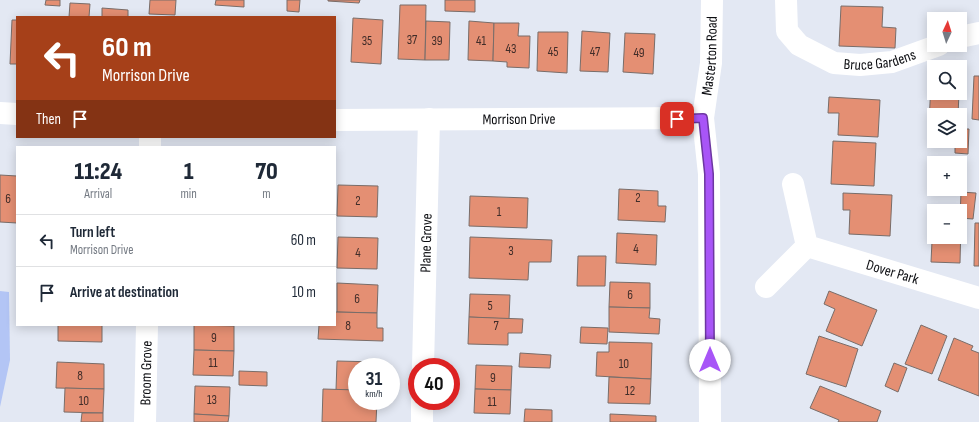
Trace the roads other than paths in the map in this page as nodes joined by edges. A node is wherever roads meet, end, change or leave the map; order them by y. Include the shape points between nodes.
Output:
1 (712, 0) edge
2 (786, 0) edge
3 (979, 33) edge
4 (967, 36) edge
5 (927, 49) edge
6 (0, 113) edge
7 (16, 114) edge
8 (703, 118) junction
9 (429, 119) junction
10 (336, 120) edge
11 (793, 184) dead end
12 (807, 246) junction
13 (766, 287) dead end
14 (979, 298) edge
15 (147, 326) edge
16 (423, 358) edge
17 (422, 410) edge
18 (145, 422) edge
19 (422, 422) edge
20 (710, 422) edge

1 - 8 street, Masterton Road via 711,63
2 - 5 street, Bruce Gardens via 788,31 799,45 834,63 860,65 892,62
3 - 4 street
6 - 7 street
8 - 9 street, Morrison Drive
8 - 20 street, Masterton Road via 709,174
9 - 10 street, Morrison Drive
9 - 16 street, Plane Grove
11 - 12 street
12 - 13 street
12 - 14 street, Dover Park
15 - 18 street, Broom Grove
17 - 19 street

